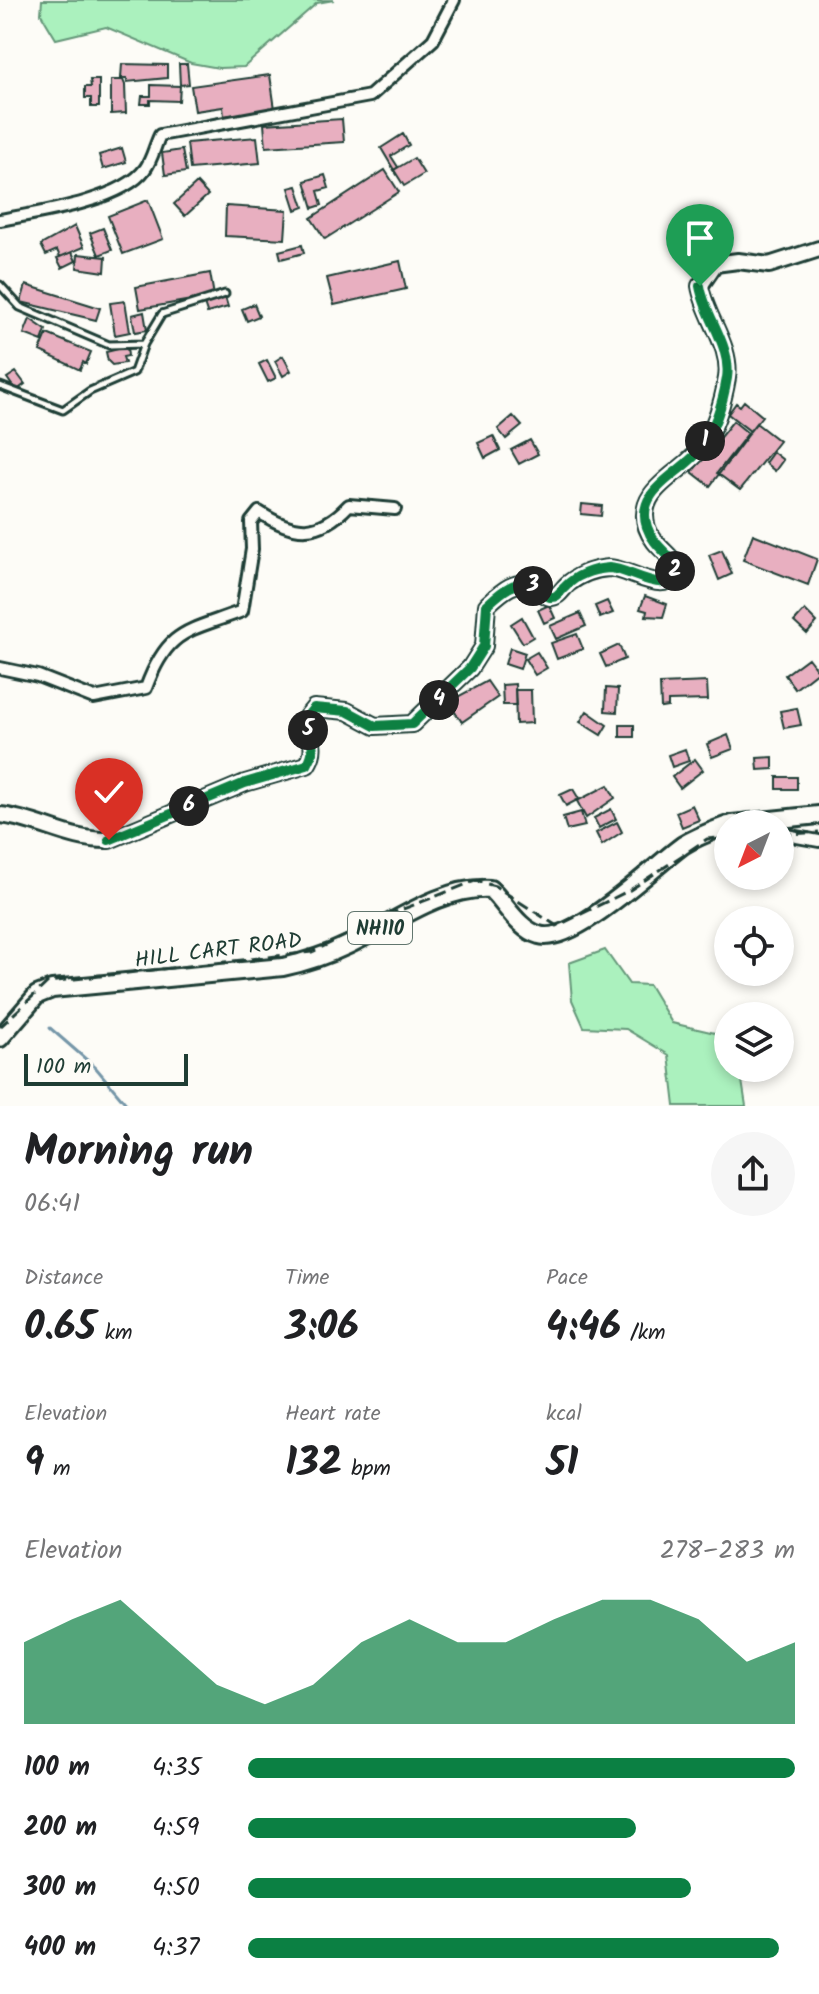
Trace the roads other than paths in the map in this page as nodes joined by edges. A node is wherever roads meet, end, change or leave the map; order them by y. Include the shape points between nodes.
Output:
1 (454, 0) edge
2 (0, 220) edge
3 (819, 249) edge
4 (0, 285) edge
5 (225, 294) dead end
6 (144, 344) junction
7 (0, 386) edge
8 (395, 509) dead end
9 (0, 668) edge
10 (0, 815) edge
11 (819, 815) edge
12 (794, 818) edge
13 (714, 830) edge
14 (794, 837) edge
15 (819, 841) edge
16 (0, 1038) edge

1 - 2 street via 433,40 370,96 160,135 145,171 110,192 70,207
3 - 10 main road via 769,265 715,264 700,286 728,375 700,451 654,491 646,505 654,543 676,565 668,582 655,584 611,568 586,572 556,596 515,584 487,605 484,646 470,668 412,724 375,726 347,711 314,708 305,719 314,743 307,765 245,783 109,840 75,838 29,819
4 - 6 lane via 20,307 109,345
5 - 6 lane via 162,314
6 - 7 lane via 134,372 90,391 63,410
8 - 9 street via 349,505 322,528 301,530 259,512 251,522 242,611 184,631 158,657 146,688 94,698
11 - 12 highway, HILL CART ROAD / NH110
13 - 16 highway, HILL CART ROAD / NH110 via 682,846 630,890 560,934 541,936 524,928 490,889 473,888 304,962 52,989 37,995
14 - 15 street

